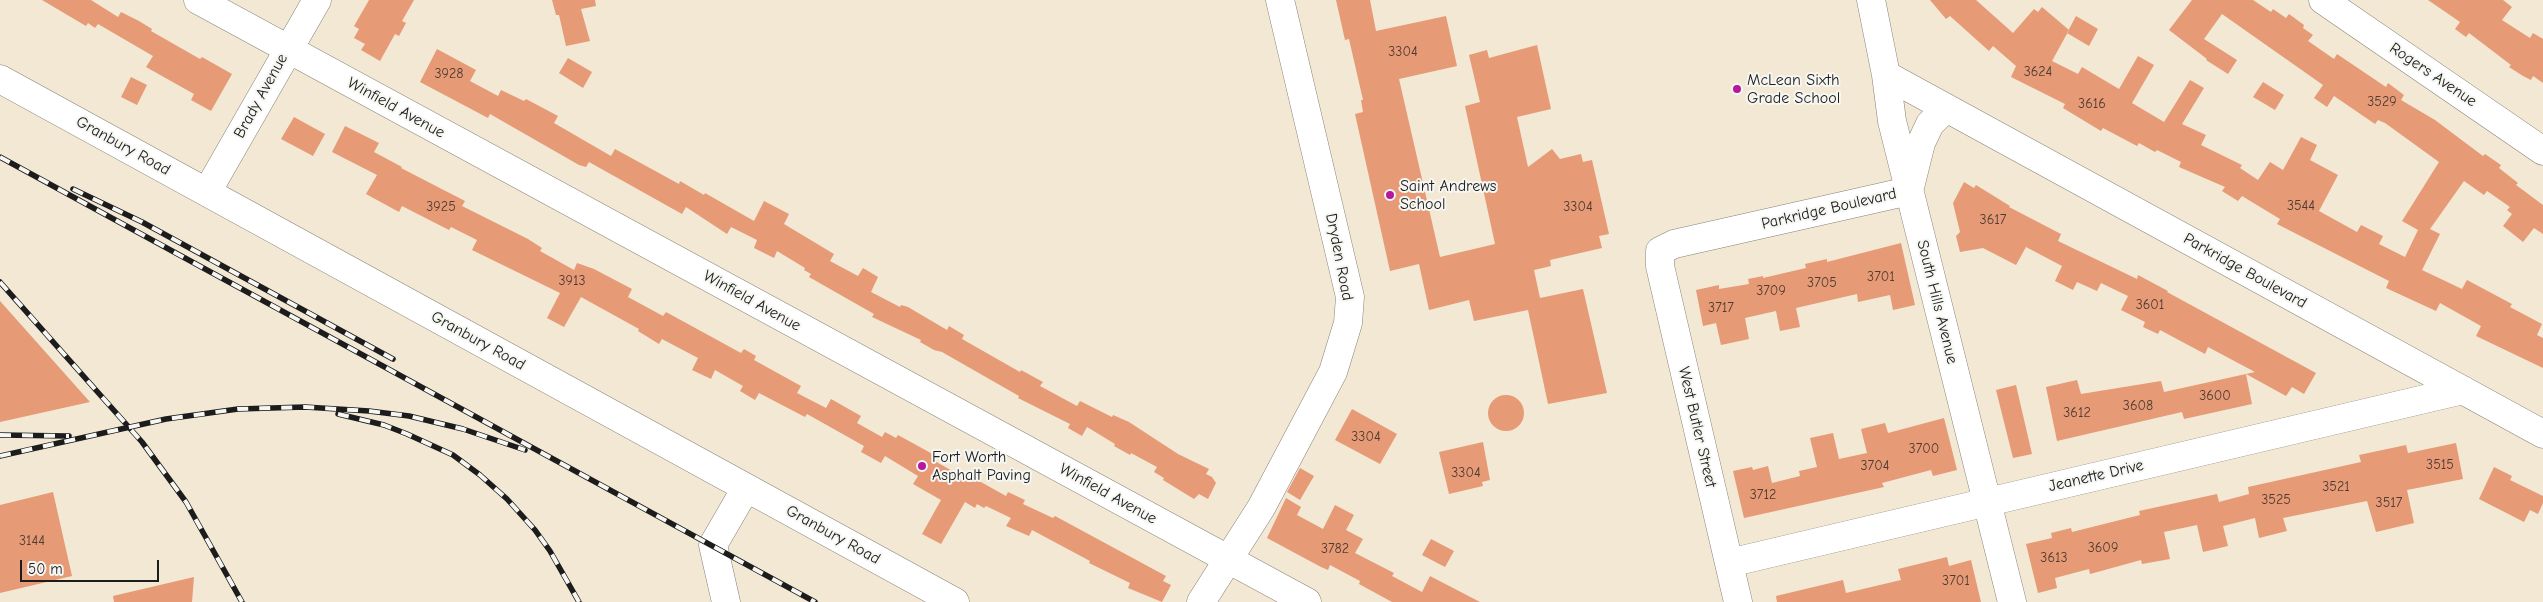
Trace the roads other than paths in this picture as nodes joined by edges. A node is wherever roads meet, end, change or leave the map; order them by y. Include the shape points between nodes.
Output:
1 (198, 0) edge
2 (317, 0) edge
3 (1280, 0) edge
4 (1871, 0) edge
5 (2323, 0) edge
6 (288, 49) junction
7 (1886, 75) junction
8 (0, 79) edge
9 (1946, 108) junction
10 (2543, 151) edge
11 (1909, 191) junction
12 (207, 192) junction
13 (1660, 251) joint
14 (2463, 390) junction
15 (2543, 434) edge
16 (746, 488) junction
17 (1989, 502) junction
18 (1229, 560) junction
19 (1728, 563) junction
20 (726, 602) edge
21 (956, 602) edge
22 (1201, 602) edge
23 (1307, 602) edge
24 (1738, 602) edge
25 (2012, 602) edge

1 - 6 street, Winfield Avenue
2 - 6 street, Brady Avenue
3 - 18 street, Dryden Road via 1350,297 1348,323 1334,372 1261,508
4 - 7 street, South Hills Avenue
5 - 10 street, Rogers Avenue
6 - 12 street, Brady Avenue
6 - 18 street, Winfield Avenue
7 - 9 street, Parkridge Boulevard
7 - 11 street, South Hills Avenue via 1892,121
8 - 12 street, Granbury Road
9 - 11 street, Parkridge Boulevard via 1930,124 1921,143
9 - 14 street, Parkridge Boulevard
11 - 13 street, Parkridge Boulevard via 1674,244
11 - 17 street, South Hills Avenue
12 - 16 street, Granbury Road
13 - 19 street, West Butler Street via 1660,266
14 - 15 street, Parkridge Boulevard
14 - 17 street, Jeanette Drive
16 - 20 street via 713,545
16 - 21 street, Granbury Road
17 - 19 street, Jeanette Drive
17 - 25 street, South Hills Avenue
18 - 22 street, Dryden Road
18 - 23 street, Winfield Avenue
19 - 24 street, West Butler Street

